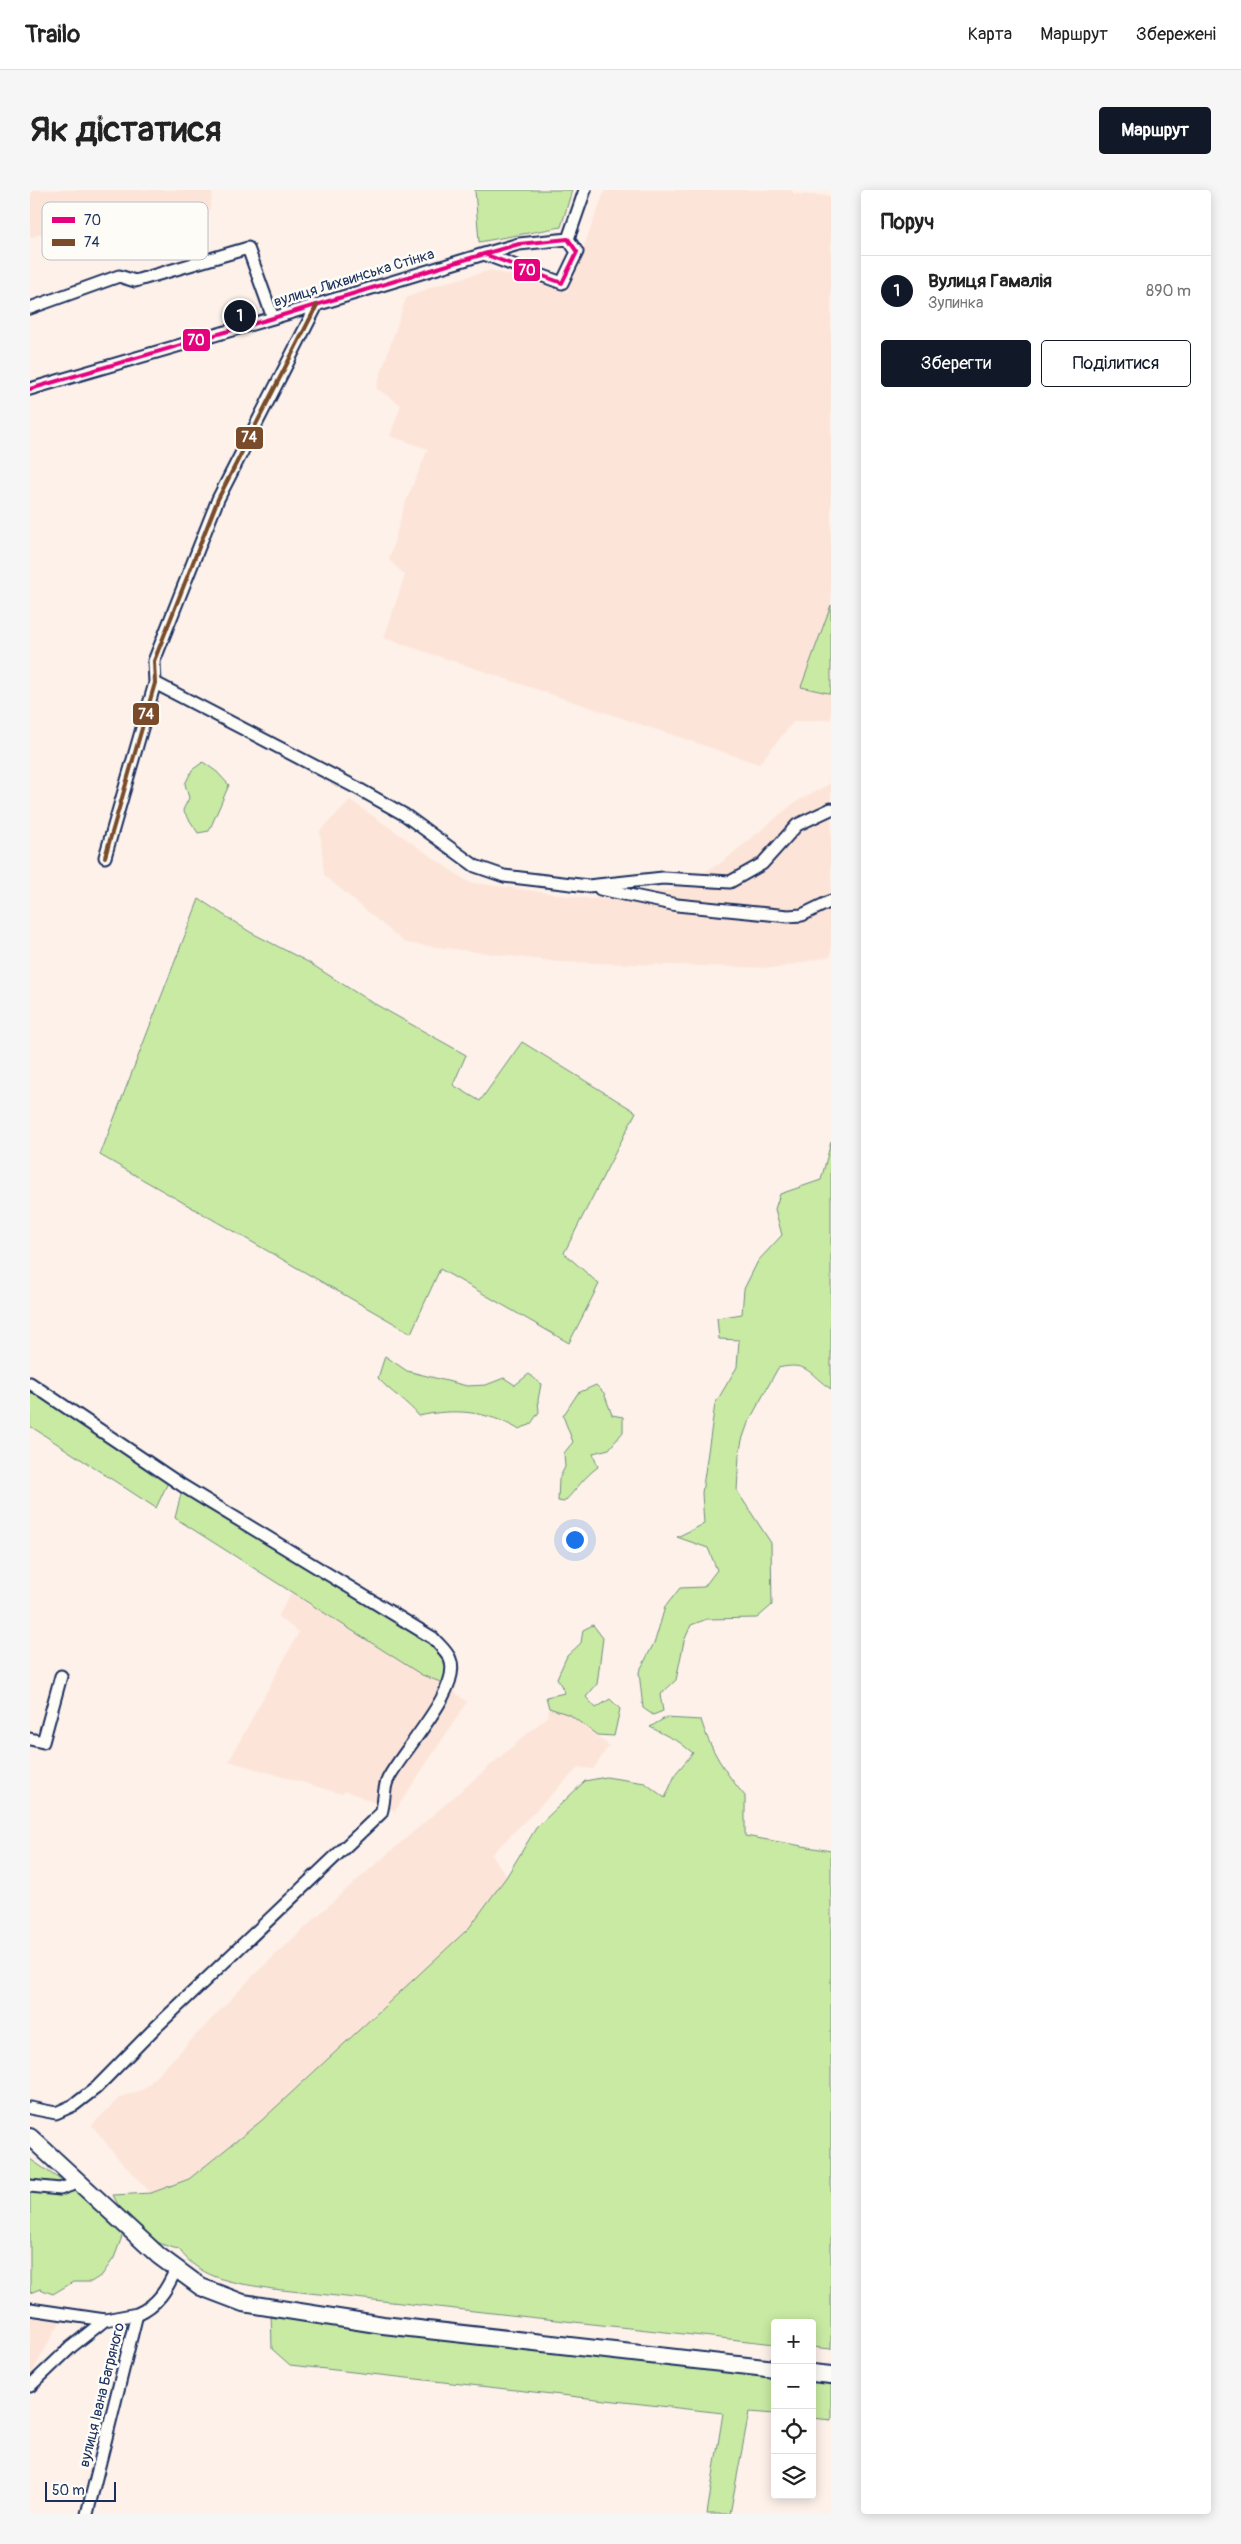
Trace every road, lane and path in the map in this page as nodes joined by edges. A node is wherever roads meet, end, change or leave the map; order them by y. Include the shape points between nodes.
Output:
1 (585, 190) edge
2 (568, 239) junction
3 (484, 254) junction
4 (207, 260) edge
5 (208, 260) edge
6 (317, 305) junction
7 (30, 308) edge
8 (273, 318) junction
9 (30, 389) edge
10 (155, 683) junction
11 (831, 809) edge
12 (105, 857) dead end
13 (588, 886) junction
14 (831, 901) edge
15 (30, 1383) edge
16 (61, 1676) dead end
17 (30, 1739) edge
18 (30, 2108) edge
19 (30, 2137) edge
20 (80, 2182) junction
21 (30, 2186) edge
22 (176, 2269) junction
23 (30, 2309) edge
24 (137, 2314) junction
25 (105, 2320) junction
26 (771, 2369) edge
27 (816, 2373) edge
28 (831, 2375) edge
29 (30, 2386) edge
30 (87, 2514) edge

1 - 2 street
2 - 3 street, вулиця Лихвинська Стінка via 519,244
2 - 3 street via 577,252 562,283
3 - 6 street, вулиця Лихвинська Стінка
4 - 7 street via 134,281 119,276
5 - 8 street via 248,248
6 - 8 street, вулиця Лихвинська Стінка
6 - 10 street via 218,498 154,661
8 - 9 street, вулиця Лихвинська Стінка
10 - 12 street
10 - 13 street via 405,816 475,866 504,876
11 - 13 street via 797,825 762,864 730,882 663,878
13 - 14 street via 677,905 788,916 802,915
15 - 18 street via 183,1486 433,1638 450,1658 453,1672 428,1718 386,1780 382,1813 96,2088 74,2106 56,2113
16 - 17 street via 43,1742
19 - 20 street
20 - 21 street via 60,2189
20 - 22 street
22 - 24 street, вулиця Івана Багряного via 150,2309
22 - 26 street via 213,2293 272,2309 383,2325
23 - 25 street
24 - 25 street
24 - 30 street, вулиця Івана Багряного
25 - 29 street
27 - 28 street

